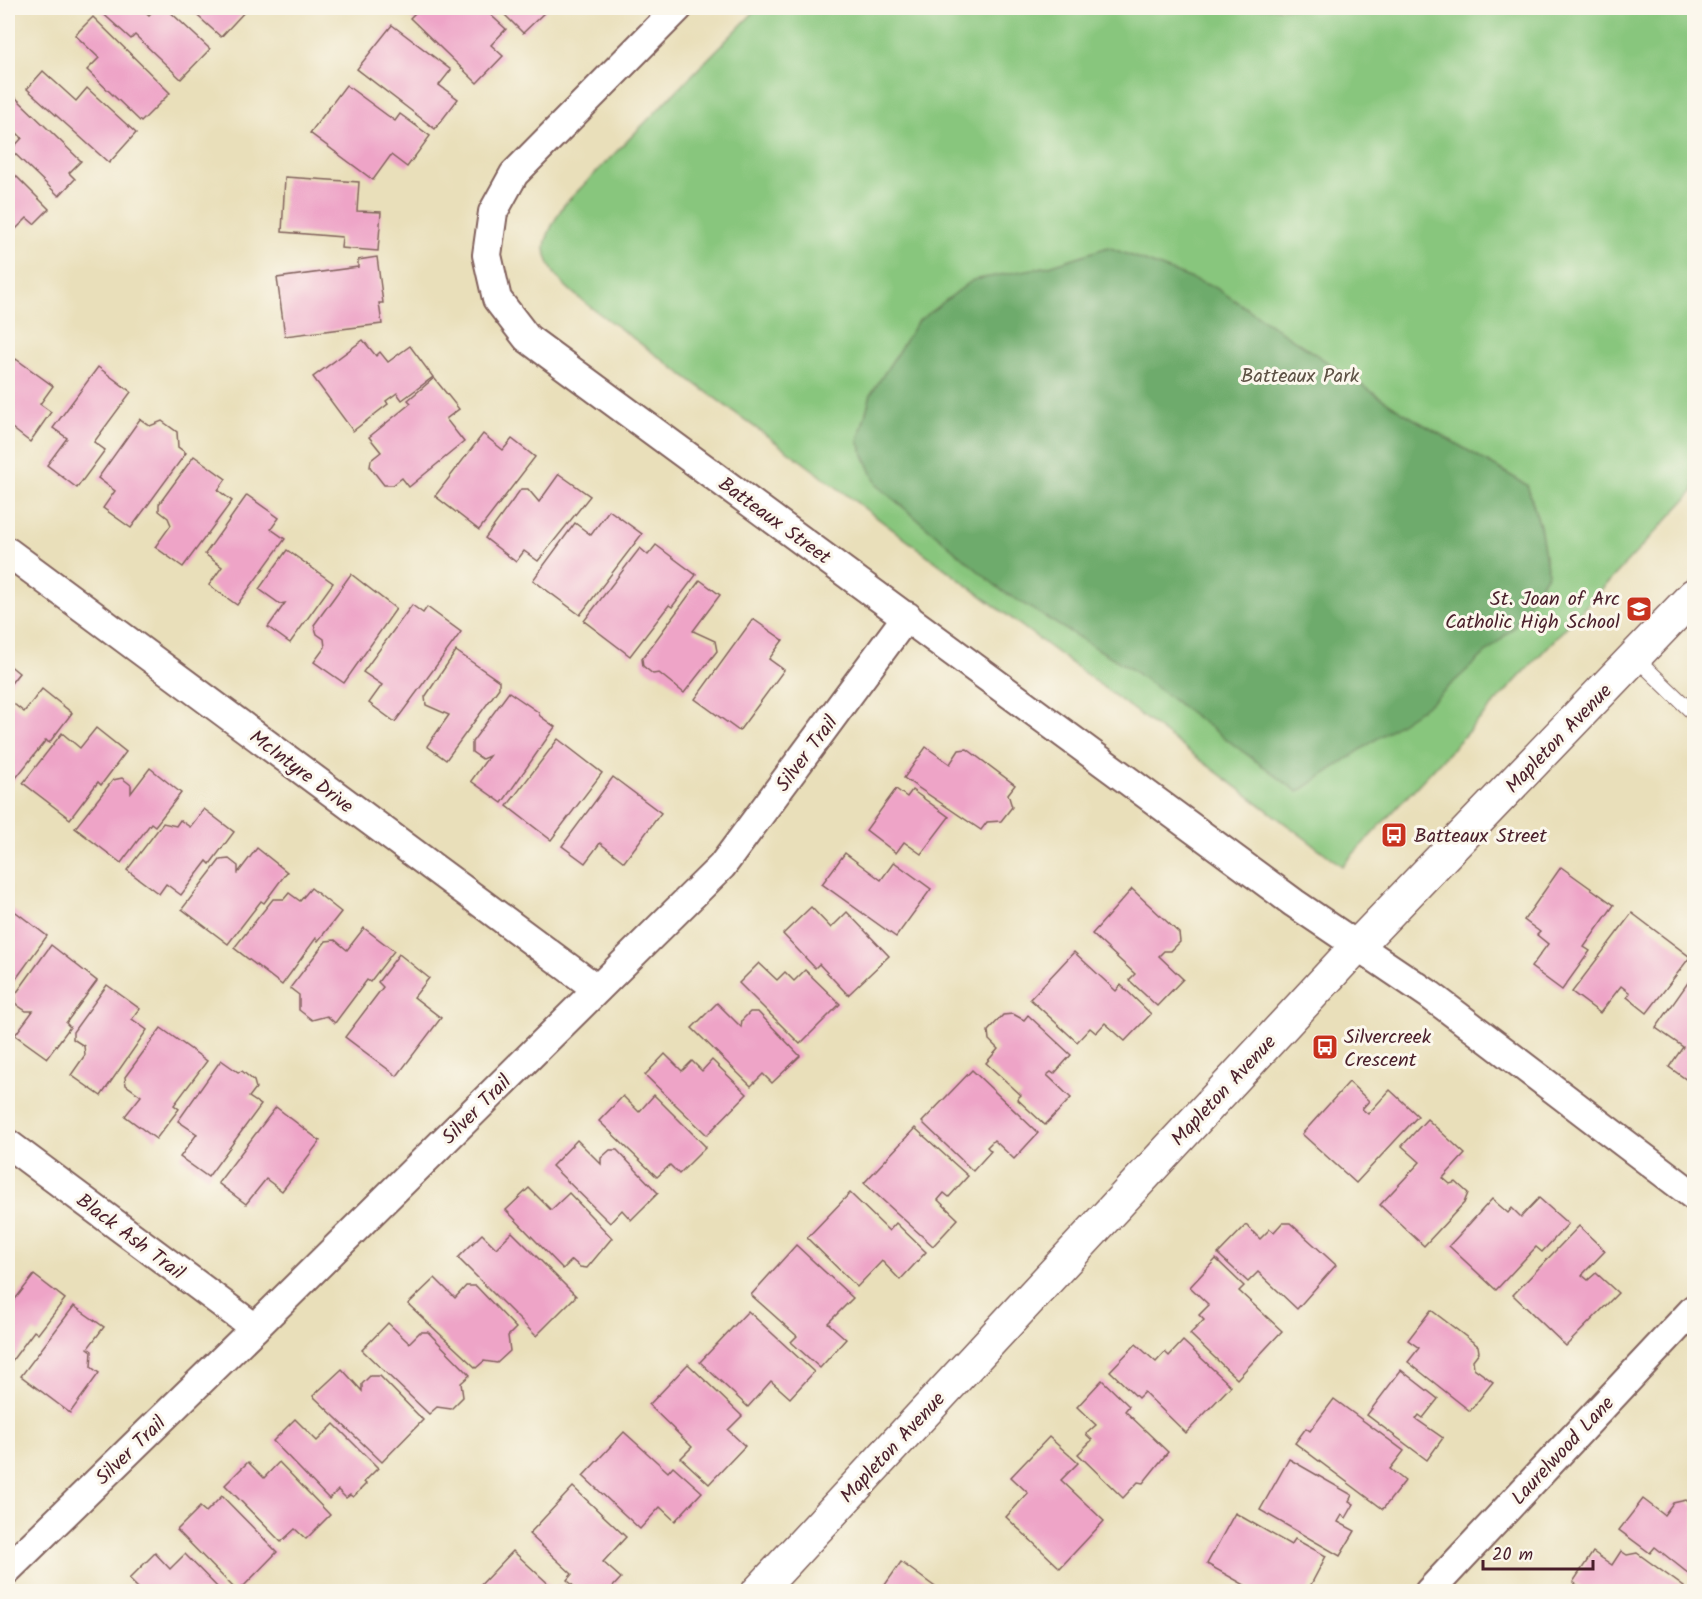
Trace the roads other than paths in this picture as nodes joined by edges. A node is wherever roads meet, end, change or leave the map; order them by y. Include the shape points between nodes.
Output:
1 (678, 8) edge
2 (8, 552) edge
3 (1695, 595) edge
4 (907, 616) junction
5 (1636, 658) junction
6 (1695, 714) edge
7 (1358, 945) junction
8 (597, 989) junction
9 (8, 1144) edge
10 (1695, 1196) edge
11 (1695, 1309) edge
12 (255, 1328) junction
13 (8, 1569) edge
14 (758, 1592) edge
15 (1429, 1592) edge

1 - 4 street, Batteaux Street via 514,174 493,212 487,255 497,298 527,338
2 - 8 street, McIntyre Drive
3 - 5 street, Mapleton Avenue
4 - 7 street, Batteaux Street via 1294,903
4 - 8 street, Silver Trail via 722,866
5 - 6 lane
5 - 7 street, Mapleton Avenue
7 - 10 street
7 - 14 street, Mapleton Avenue
8 - 12 street, Silver Trail
9 - 12 street, Black Ash Trail
11 - 15 street, Laurelwood Lane
12 - 13 street, Silver Trail

